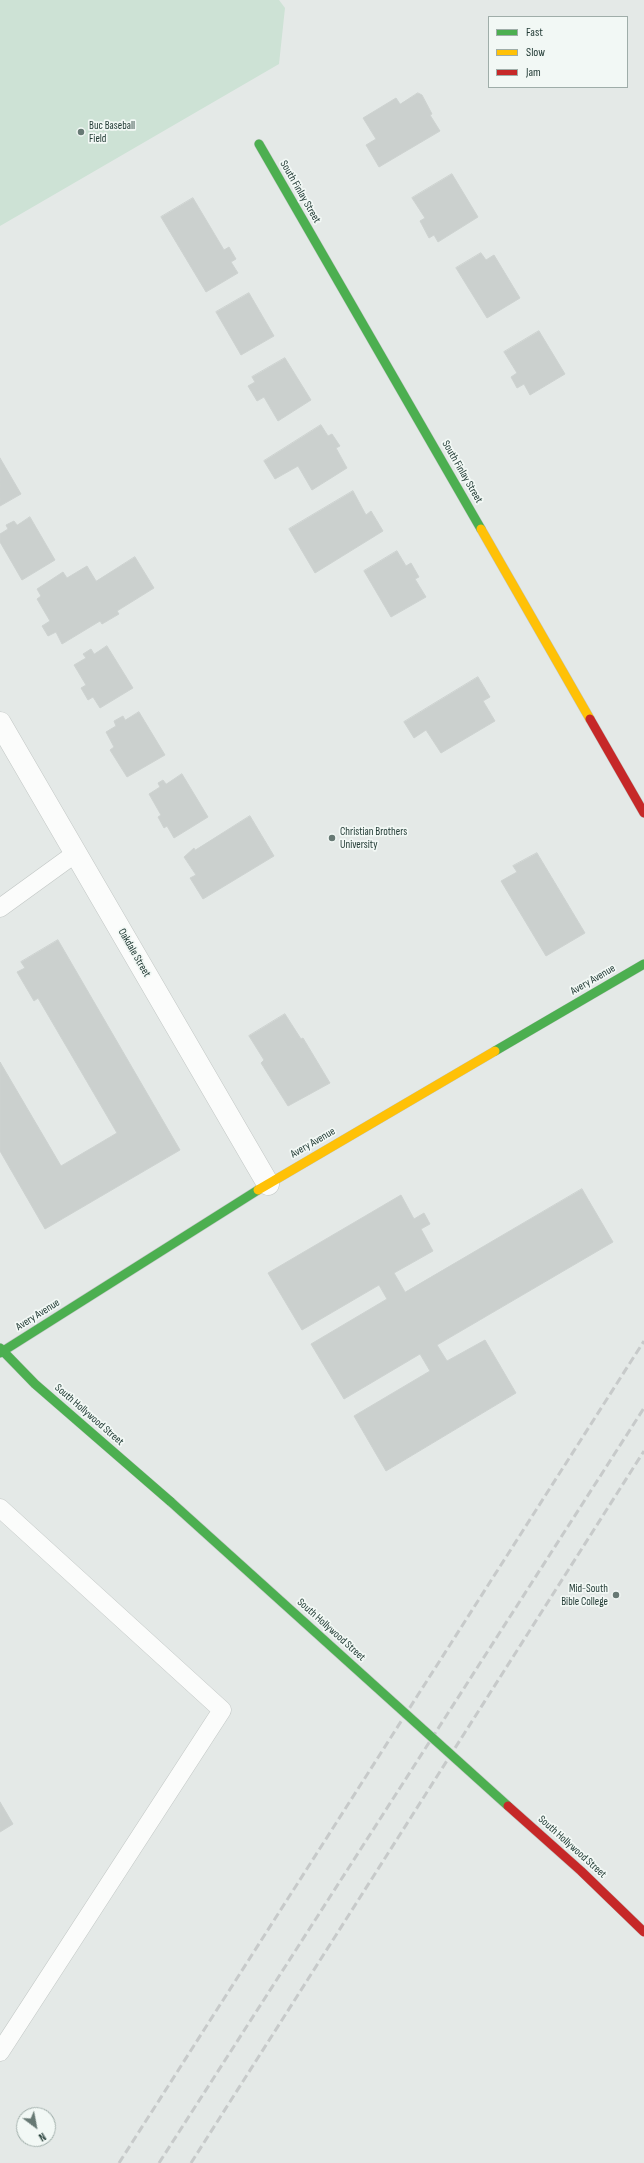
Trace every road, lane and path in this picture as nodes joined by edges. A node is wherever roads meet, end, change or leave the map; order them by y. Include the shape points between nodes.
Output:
1 (259, 144) dead end
2 (0, 723) edge
3 (644, 813) edge
4 (76, 853) junction
5 (0, 908) edge
6 (644, 964) edge
7 (268, 1184) junction
8 (1, 1351) edge
9 (0, 1508) edge
10 (644, 1932) edge
11 (0, 2052) edge

1 - 3 street, South Finlay Street
2 - 4 street, Oakdale Street
4 - 5 lane
4 - 7 street, Oakdale Street
6 - 7 street, Avery Avenue
7 - 8 street, Avery Avenue
8 - 10 street, South Hollywood Street, bridge via 576,1866
9 - 11 lane via 222,1710

